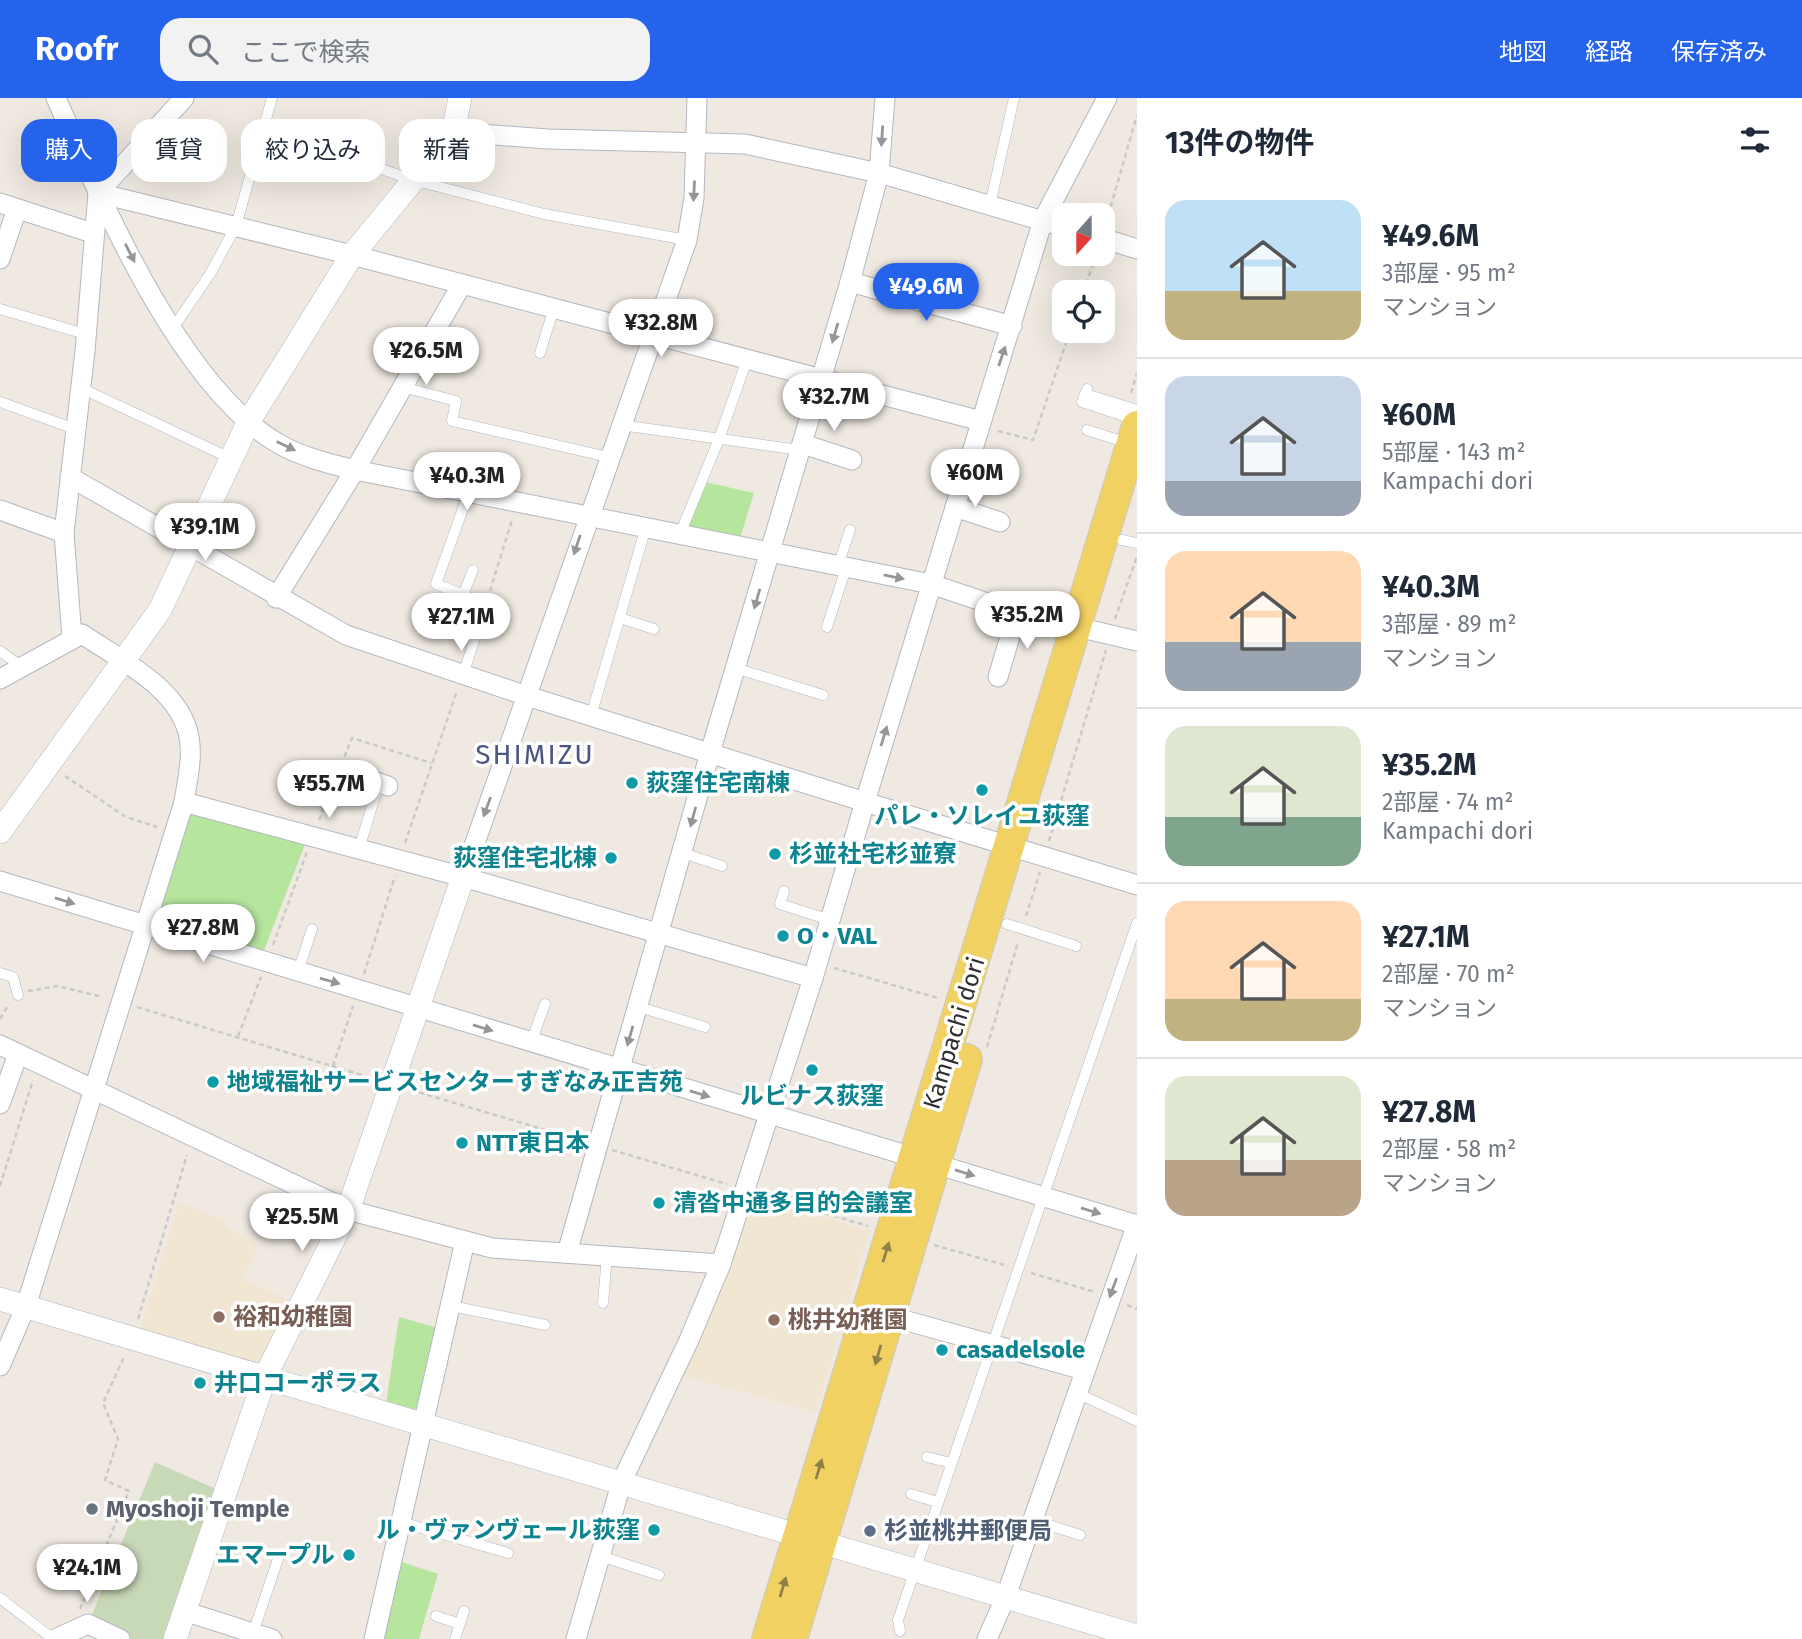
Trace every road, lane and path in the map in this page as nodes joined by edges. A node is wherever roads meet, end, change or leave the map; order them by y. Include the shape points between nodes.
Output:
1 (56, 98) edge
2 (184, 98) edge
3 (272, 98) edge
4 (460, 98) edge
5 (697, 98) edge
6 (885, 98) edge
7 (1014, 98) edge
8 (1107, 98) edge
9 (1137, 115) edge
10 (266, 119) edge
11 (456, 119) edge
12 (495, 135) edge
13 (695, 144) junction
14 (879, 173) junction
15 (248, 182) edge
16 (410, 182) edge
17 (420, 182) edge
18 (98, 193) junction
19 (1112, 203) edge
20 (990, 205) junction
21 (8, 206) edge
22 (1043, 220) junction
23 (1052, 223) edge
24 (236, 226) junction
25 (93, 229) junction
26 (1115, 237) edge
27 (687, 240) junction
28 (1137, 249) edge
29 (352, 255) junction
30 (0, 259) edge
31 (850, 282) junction
32 (462, 284) junction
33 (554, 308) junction
34 (0, 309) edge
35 (1012, 326) junction
36 (173, 328) junction
37 (85, 334) junction
38 (653, 336) junction
39 (1066, 343) edge
40 (540, 353) dead end
41 (747, 360) junction
42 (822, 379) junction
43 (403, 387) junction
44 (81, 388) junction
45 (1089, 392) dead end
46 (0, 402) edge
47 (1137, 412) edge
48 (249, 421) junction
49 (981, 421) junction
50 (621, 425) junction
51 (75, 429) junction
52 (1087, 430) dead end
53 (1134, 435) edge
54 (719, 439) junction
55 (802, 447) junction
56 (608, 457) junction
57 (230, 458) junction
58 (852, 460) dead end
59 (355, 470) junction
60 (70, 477) junction
61 (469, 492) junction
62 (1137, 492) edge
63 (518, 502) junction
64 (955, 507) junction
65 (0, 510) edge
66 (587, 515) junction
67 (1000, 522) dead end
68 (646, 527) junction
69 (850, 530) dead end
70 (64, 533) junction
71 (680, 534) junction
72 (190, 546) junction
73 (1132, 546) edge
74 (771, 551) junction
75 (842, 567) junction
76 (473, 570) dead end
77 (931, 584) junction
78 (463, 595) junction
79 (276, 598) junction
80 (486, 604) junction
81 (1017, 613) junction
82 (620, 618) junction
83 (827, 627) dead end
84 (654, 629) dead end
85 (1085, 631) junction
86 (77, 636) junction
87 (1137, 641) edge
88 (0, 650) edge
89 (123, 663) junction
90 (22, 667) junction
91 (737, 669) junction
92 (463, 675) junction
93 (998, 677) dead end
94 (0, 679) edge
95 (823, 695) dead end
96 (527, 696) junction
97 (591, 716) junction
98 (710, 753) junction
99 (432, 764) dead end
100 (48, 765) junction
101 (379, 783) dead end
102 (184, 802) junction
103 (865, 802) junction
104 (0, 832) edge
105 (174, 832) junction
106 (313, 836) junction
107 (359, 849) junction
108 (683, 853) junction
109 (1030, 853) junction
110 (723, 866) dead end
111 (463, 877) junction
112 (0, 881) edge
113 (1137, 885) edge
114 (784, 891) dead end
115 (830, 920) junction
116 (1137, 923) edge
117 (144, 925) junction
118 (1015, 927) junction
119 (312, 929) dead end
120 (660, 935) junction
121 (1076, 946) dead end
122 (266, 962) junction
123 (815, 970) junction
124 (298, 972) junction
125 (0, 973) edge
126 (18, 995) junction
127 (947, 1001) dead end
128 (120, 1002) junction
129 (545, 1004) dead end
130 (639, 1007) junction
131 (417, 1008) junction
132 (0, 1019) edge
133 (705, 1027) dead end
134 (238, 1036) junction
135 (531, 1042) junction
136 (0, 1045) edge
137 (18, 1054) junction
138 (983, 1059) dead end
139 (39, 1063) junction
140 (620, 1070) junction
141 (391, 1083) junction
142 (93, 1089) junction
143 (0, 1104) edge
144 (769, 1115) junction
145 (193, 1137) junction
146 (599, 1147) junction
147 (925, 1161) junction
148 (0, 1186) edge
149 (747, 1190) junction
150 (1044, 1197) junction
151 (348, 1210) junction
152 (1137, 1224) edge
153 (877, 1230) dead end
154 (465, 1241) junction
155 (567, 1253) junction
156 (607, 1256) junction
157 (721, 1264) junction
158 (0, 1299) edge
159 (603, 1303) dead end
160 (26, 1306) junction
161 (451, 1306) junction
162 (889, 1316) junction
163 (545, 1325) dead end
164 (133, 1337) junction
165 (992, 1343) junction
166 (0, 1366) edge
167 (1084, 1370) junction
168 (265, 1377) junction
169 (1077, 1392) junction
170 (1137, 1421) edge
171 (424, 1422) junction
172 (927, 1457) dead end
173 (951, 1463) junction
174 (622, 1481) junction
175 (911, 1494) dead end
176 (937, 1502) junction
177 (1033, 1520) junction
178 (401, 1522) junction
179 (1080, 1535) dead end
180 (810, 1538) junction
181 (508, 1553) dead end
182 (600, 1556) junction
183 (278, 1559) dead end
184 (915, 1570) junction
185 (660, 1575) dead end
186 (1006, 1596) junction
187 (0, 1598) edge
188 (184, 1611) junction
189 (464, 1611) dead end
190 (436, 1616) dead end
191 (460, 1624) junction
192 (78, 1628) junction
193 (900, 1631) dead end
194 (253, 1633) junction
195 (1137, 1636) edge
196 (54, 1639) edge
197 (120, 1639) edge
198 (175, 1639) edge
199 (272, 1639) edge
200 (374, 1639) edge
201 (455, 1639) edge
202 (576, 1639) edge
203 (767, 1639) edge
204 (792, 1639) edge
205 (987, 1639) edge

1 - 18 street
2 - 18 street
3 - 10 lane
4 - 11 street
5 - 13 street
6 -> 14 street
7 - 20 lane
8 - 22 street
9 - 19 path
12 - 13 street
13 - 14 street via 745,144
13 -> 27 street
14 - 20 street
14 - 31 street
15 - 24 lane
16 - 29 street
17 - 27 lane via 544,214
18 - 24 street
18 - 25 street
18 -> 36 street
20 - 22 street
21 - 25 street via 86,231
21 - 30 street
22 - 23 street
22 - 35 street
24 - 29 street
24 - 36 lane
25 - 37 street
26 - 28 street
27 - 38 street
29 - 32 street
29 - 48 street
31 - 35 street
31 -> 42 street
32 - 33 street
32 - 43 street
33 - 38 street
33 - 40 lane
34 - 37 lane
49 -> 35 street
36 - 48 street via 207,378
37 - 44 street
38 - 41 street
38 - 50 street
39 - 49 path via 1032,440 986,428
41 - 42 street
41 - 54 lane
42 - 49 street
42 - 55 street
43 - 56 lane via 456,401 452,421
43 - 59 street
44 - 51 street
44 - 57 lane
45 - 47 lane via 1082,402 1124,416
46 - 51 lane
48 - 57 street
48 -> 59 street via 279,444
49 - 64 street
50 - 54 lane
50 - 56 street
51 - 60 street
52 - 53 lane
53 - 85 main road, Kampachi dori
54 - 55 lane
54 - 71 lane
55 - 58 street
55 - 74 street
56 - 66 street
57 - 72 street
59 - 61 street
59 - 79 street
60 - 70 street
60 - 72 street
61 - 63 street
61 - 78 lane via 436,584
62 - 73 main road, Kampachi dori
63 - 66 street
63 - 80 path
64 - 67 street
64 - 77 street
65 - 70 street
66 - 68 street
66 -> 96 street
68 - 71 street
68 - 82 lane
69 - 75 lane
70 - 86 street
71 - 74 street
72 - 79 street
72 - 89 street via 160,610
73 - 85 main road, Kampachi dori
73 - 85 path via 1113,628
74 - 75 street
74 -> 91 street
75 -> 77 street
75 - 83 lane
76 - 78 lane
77 - 81 street
103 -> 77 street
78 - 80 lane
79 - 92 street via 345,635
80 - 92 lane
81 - 85 street
81 - 93 street
82 - 84 lane
82 - 97 lane
85 - 87 street
85 - 109 main road, Kampachi dori
85 - 109 path via 1108,644 1052,828
86 - 89 street
86 - 90 street
88 - 90 lane
89 - 100 street
89 - 102 street via 169,698 186,726 190,758
90 - 94 street
91 - 95 lane
91 - 98 street
92 - 96 street
96 - 97 street
96 -> 111 street
97 - 98 street
98 - 103 street
98 -> 108 street
99 - 106 path via 352,738
100 - 104 street
100 - 105 path via 126,817
101 - 107 lane
102 - 105 street
102 - 106 street
103 - 109 street
103 - 115 street
105 - 117 street
106 - 107 street
106 - 122 path
107 - 111 street
108 - 110 lane
108 - 120 street
109 - 113 street
109 - 118 main road, Kampachi dori
109 - 118 path via 1040,870
109 - 147 main road, Kampachi dori
111 - 120 street
111 - 131 street
112 -> 117 street
114 - 115 lane via 780,904
115 - 123 street
116 - 150 lane
117 - 122 street
117 - 128 street
118 - 121 lane
118 - 138 path
118 - 147 main road, Kampachi dori
119 - 124 lane
120 - 123 street
120 - 130 street
122 - 124 street
122 - 134 path
123 - 127 path
123 - 144 street
124 -> 131 street
125 - 126 lane via 13,977
126 - 128 path via 57,986
126 - 132 path
128 - 134 path
128 - 142 street
129 - 135 lane
130 - 133 lane
130 -> 140 street
131 -> 135 street
131 - 141 street
134 - 141 path
135 - 140 street
136 - 137 street
137 - 139 street
137 - 143 street
139 - 142 street
139 - 148 path
140 -> 144 street
140 - 146 street
141 - 146 path
141 - 151 street
142 - 145 street
142 - 160 street
144 - 147 street
144 - 149 street
145 - 151 street
145 - 164 path
146 - 149 path
146 - 155 street
147 -> 150 street
147 - 162 main road, Kampachi dori
180 -> 147 main road, Kampachi dori
149 - 153 path
149 - 157 street
150 -> 152 street
150 - 165 lane
151 - 154 street
151 - 168 street
152 -> 167 street
154 - 155 street via 492,1248
154 - 161 street
155 - 156 street
156 - 157 street
156 - 159 lane
157 - 174 street
158 - 160 street
160 - 164 street
160 - 166 street
161 - 163 lane
161 - 171 street
162 - 165 street
162 -> 180 main road, Kampachi dori
164 - 168 street
164 - 192 path via 103,1403 118,1439 106,1479 129,1491 76,1619
165 - 167 street
165 - 173 lane
167 - 169 street
168 - 171 street
168 - 188 street
169 - 170 lane
169 - 177 street
171 - 174 street
171 - 178 street
172 - 173 lane
173 - 176 lane
174 - 180 street
174 - 182 street
175 - 176 lane
176 - 184 lane
177 - 179 lane
177 - 186 street
178 - 181 lane
178 - 200 street
180 - 184 street
203 -> 180 main road, Kampachi dori
180 - 204 main road, Kampachi dori
182 - 185 lane
182 - 202 street
183 - 194 lane
184 - 186 street
184 - 193 lane via 898,1620
186 - 195 street
186 - 205 street
187 - 196 lane
188 - 194 street
188 - 198 street
189 - 191 lane
190 - 191 lane
191 - 201 lane
192 - 196 street
192 - 197 street via 88,1624
194 - 199 street

